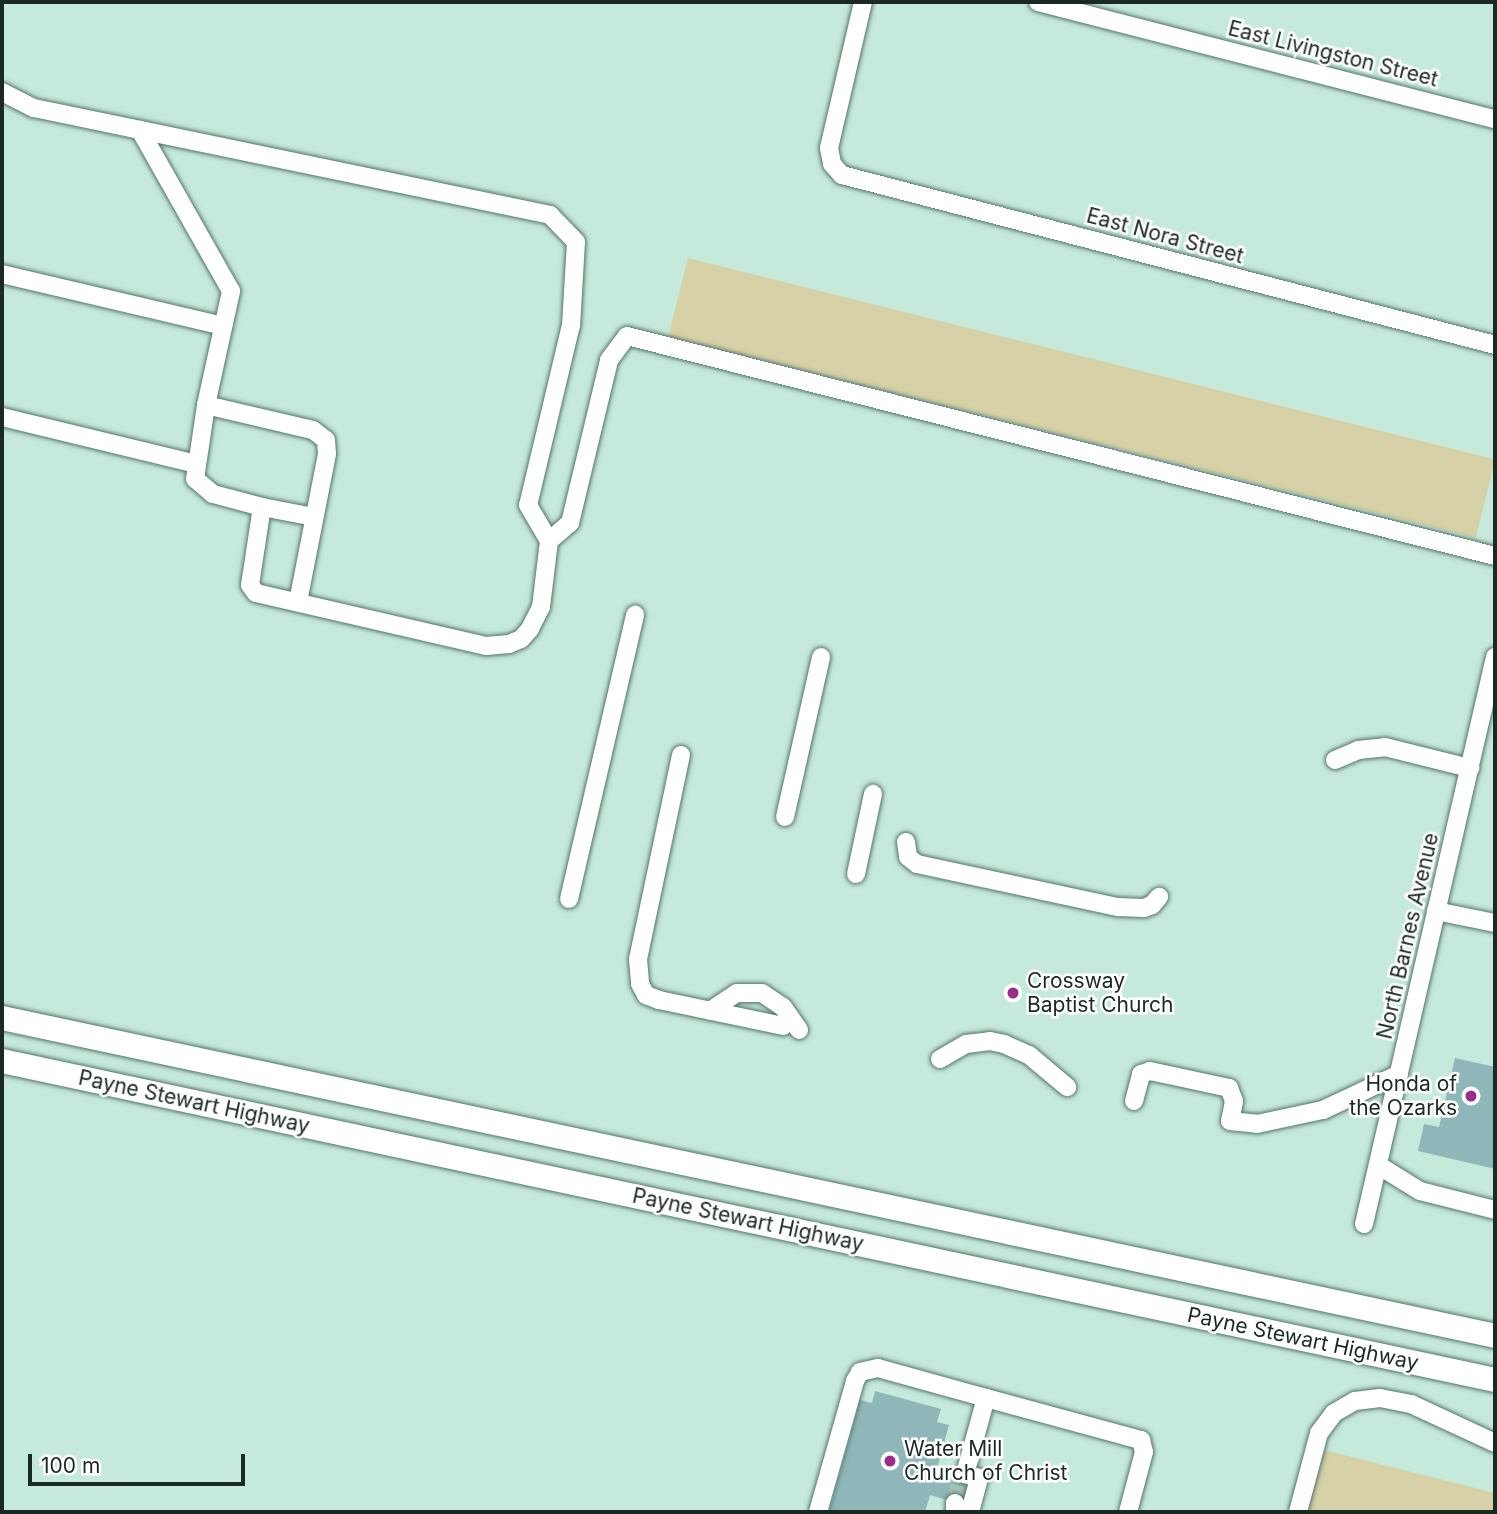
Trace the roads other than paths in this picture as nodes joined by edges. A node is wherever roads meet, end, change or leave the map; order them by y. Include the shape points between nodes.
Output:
1 (863, 2) edge
2 (1038, 2) edge
3 (1086, 8) edge
4 (2, 92) edge
5 (1495, 119) edge
6 (140, 130) junction
7 (2, 274) edge
8 (223, 326) junction
9 (1495, 345) edge
10 (206, 405) junction
11 (2, 417) edge
12 (196, 464) junction
13 (262, 507) junction
14 (314, 517) junction
15 (549, 541) junction
16 (1495, 556) edge
17 (298, 602) junction
18 (635, 615) dead end
19 (821, 657) dead end
20 (1495, 657) edge
21 (1488, 724) edge
22 (681, 755) dead end
23 (1335, 760) dead end
24 (1470, 768) junction
25 (873, 794) dead end
26 (785, 817) dead end
27 (906, 842) dead end
28 (1041, 872) dead end
29 (856, 874) dead end
30 (1037, 890) junction
31 (1159, 897) dead end
32 (569, 899) dead end
33 (1436, 911) junction
34 (1495, 923) edge
35 (710, 1011) junction
36 (2, 1018) edge
37 (940, 1059) dead end
38 (2, 1060) edge
39 (1399, 1073) junction
40 (1067, 1087) dead end
41 (1134, 1101) dead end
42 (1378, 1165) junction
43 (1495, 1210) edge
44 (1364, 1224) dead end
45 (1495, 1336) edge
46 (1495, 1380) edge
47 (986, 1398) junction
48 (1495, 1443) edge
49 (958, 1510) edge
50 (818, 1512) edge
51 (1128, 1512) edge
52 (1298, 1512) edge

1 - 9 street, East Nora Street via 830,148 831,160 847,177
2 - 3 street, East Livingston Street
3 - 5 street, East Livingston Street
4 - 6 street via 34,108
6 - 8 street via 231,291
6 - 15 street via 550,215 576,242 571,325 528,505
7 - 8 street
8 - 10 street
10 - 12 street
10 - 14 street via 322,434 327,454
11 - 12 street
12 - 13 street via 195,479 203,488
13 - 14 street
13 - 17 street via 250,585 256,593
14 - 17 street
15 - 16 street via 570,523 609,360 627,336
15 - 17 street via 541,607 530,629 509,644 486,646
18 - 32 street
19 - 26 street
20 - 21 street, North Barnes Avenue
21 - 24 street, North Barnes Avenue
22 - 35 street via 638,975 642,990 651,998
23 - 24 street via 1363,749 1385,747
24 - 33 street, North Barnes Avenue
25 - 29 street
27 - 30 street via 908,857 917,864
28 - 30 street
30 - 31 street via 1133,909 1152,905
33 - 34 street
33 - 39 street, North Barnes Avenue
35 - 35 street via 791,1028 783,1007 762,993 737,993
36 - 45 highway, Payne Stewart Highway
37 - 40 street via 966,1044 1004,1044 1029,1055
38 - 46 highway, Payne Stewart Highway
39 - 41 street via 1312,1114 1257,1124 1230,1121 1234,1096 1225,1086 1146,1071
39 - 42 street, North Barnes Avenue
42 - 43 street via 1420,1191
42 - 44 street, North Barnes Avenue
47 - 49 street via 963,1478 979,1478
47 - 50 street via 878,1368 860,1372
47 - 51 street via 1140,1440 1144,1452
48 - 52 street via 1411,1404 1371,1398 1348,1404 1324,1425 1313,1448

